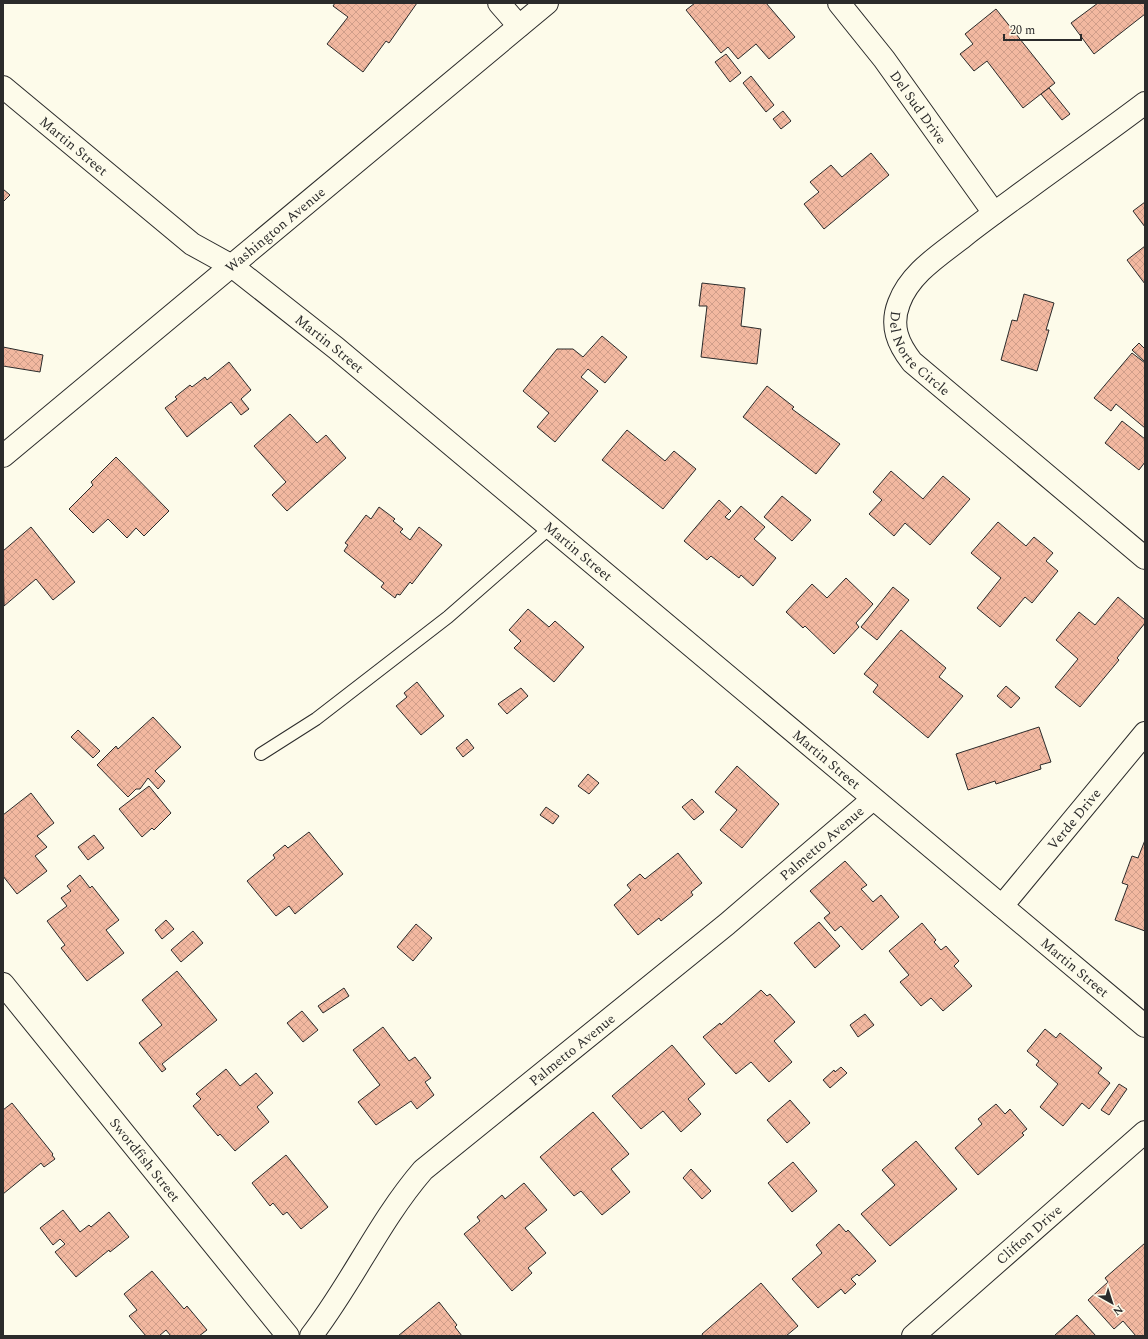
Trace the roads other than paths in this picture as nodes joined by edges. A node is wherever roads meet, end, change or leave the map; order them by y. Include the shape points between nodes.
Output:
1 (499, 3) edge
2 (547, 3) edge
3 (839, 3) edge
4 (519, 26) junction
5 (3, 87) edge
6 (1145, 103) edge
7 (994, 213) junction
8 (232, 266) junction
9 (3, 456) edge
10 (551, 528) junction
11 (1145, 558) edge
12 (1145, 732) edge
13 (261, 754) dead end
14 (873, 799) junction
15 (1002, 906) junction
16 (3, 984) edge
17 (1145, 1026) edge
18 (1145, 1132) edge
19 (288, 1336) edge
20 (311, 1336) edge
21 (913, 1336) edge

1 - 4 street
2 - 4 street, Washington Avenue
3 - 7 street, Del Sud Drive via 884,58
4 - 8 street, Washington Avenue
5 - 8 street, Martin Street via 192,244
6 - 7 street, Del Norte Circle
7 - 11 street, Del Norte Circle via 929,263 912,280 899,303 895,332 912,362
8 - 9 street, Washington Avenue
8 - 10 street, Martin Street via 336,348
10 - 13 lane via 448,617 316,720
10 - 14 street, Martin Street
12 - 15 street, Verde Drive
14 - 15 street, Martin Street
14 - 20 street, Palmetto Avenue via 727,924 423,1170 402,1195 330,1312
15 - 17 street, Martin Street
16 - 19 street, Swordfish Street
18 - 21 street, Clifton Drive

